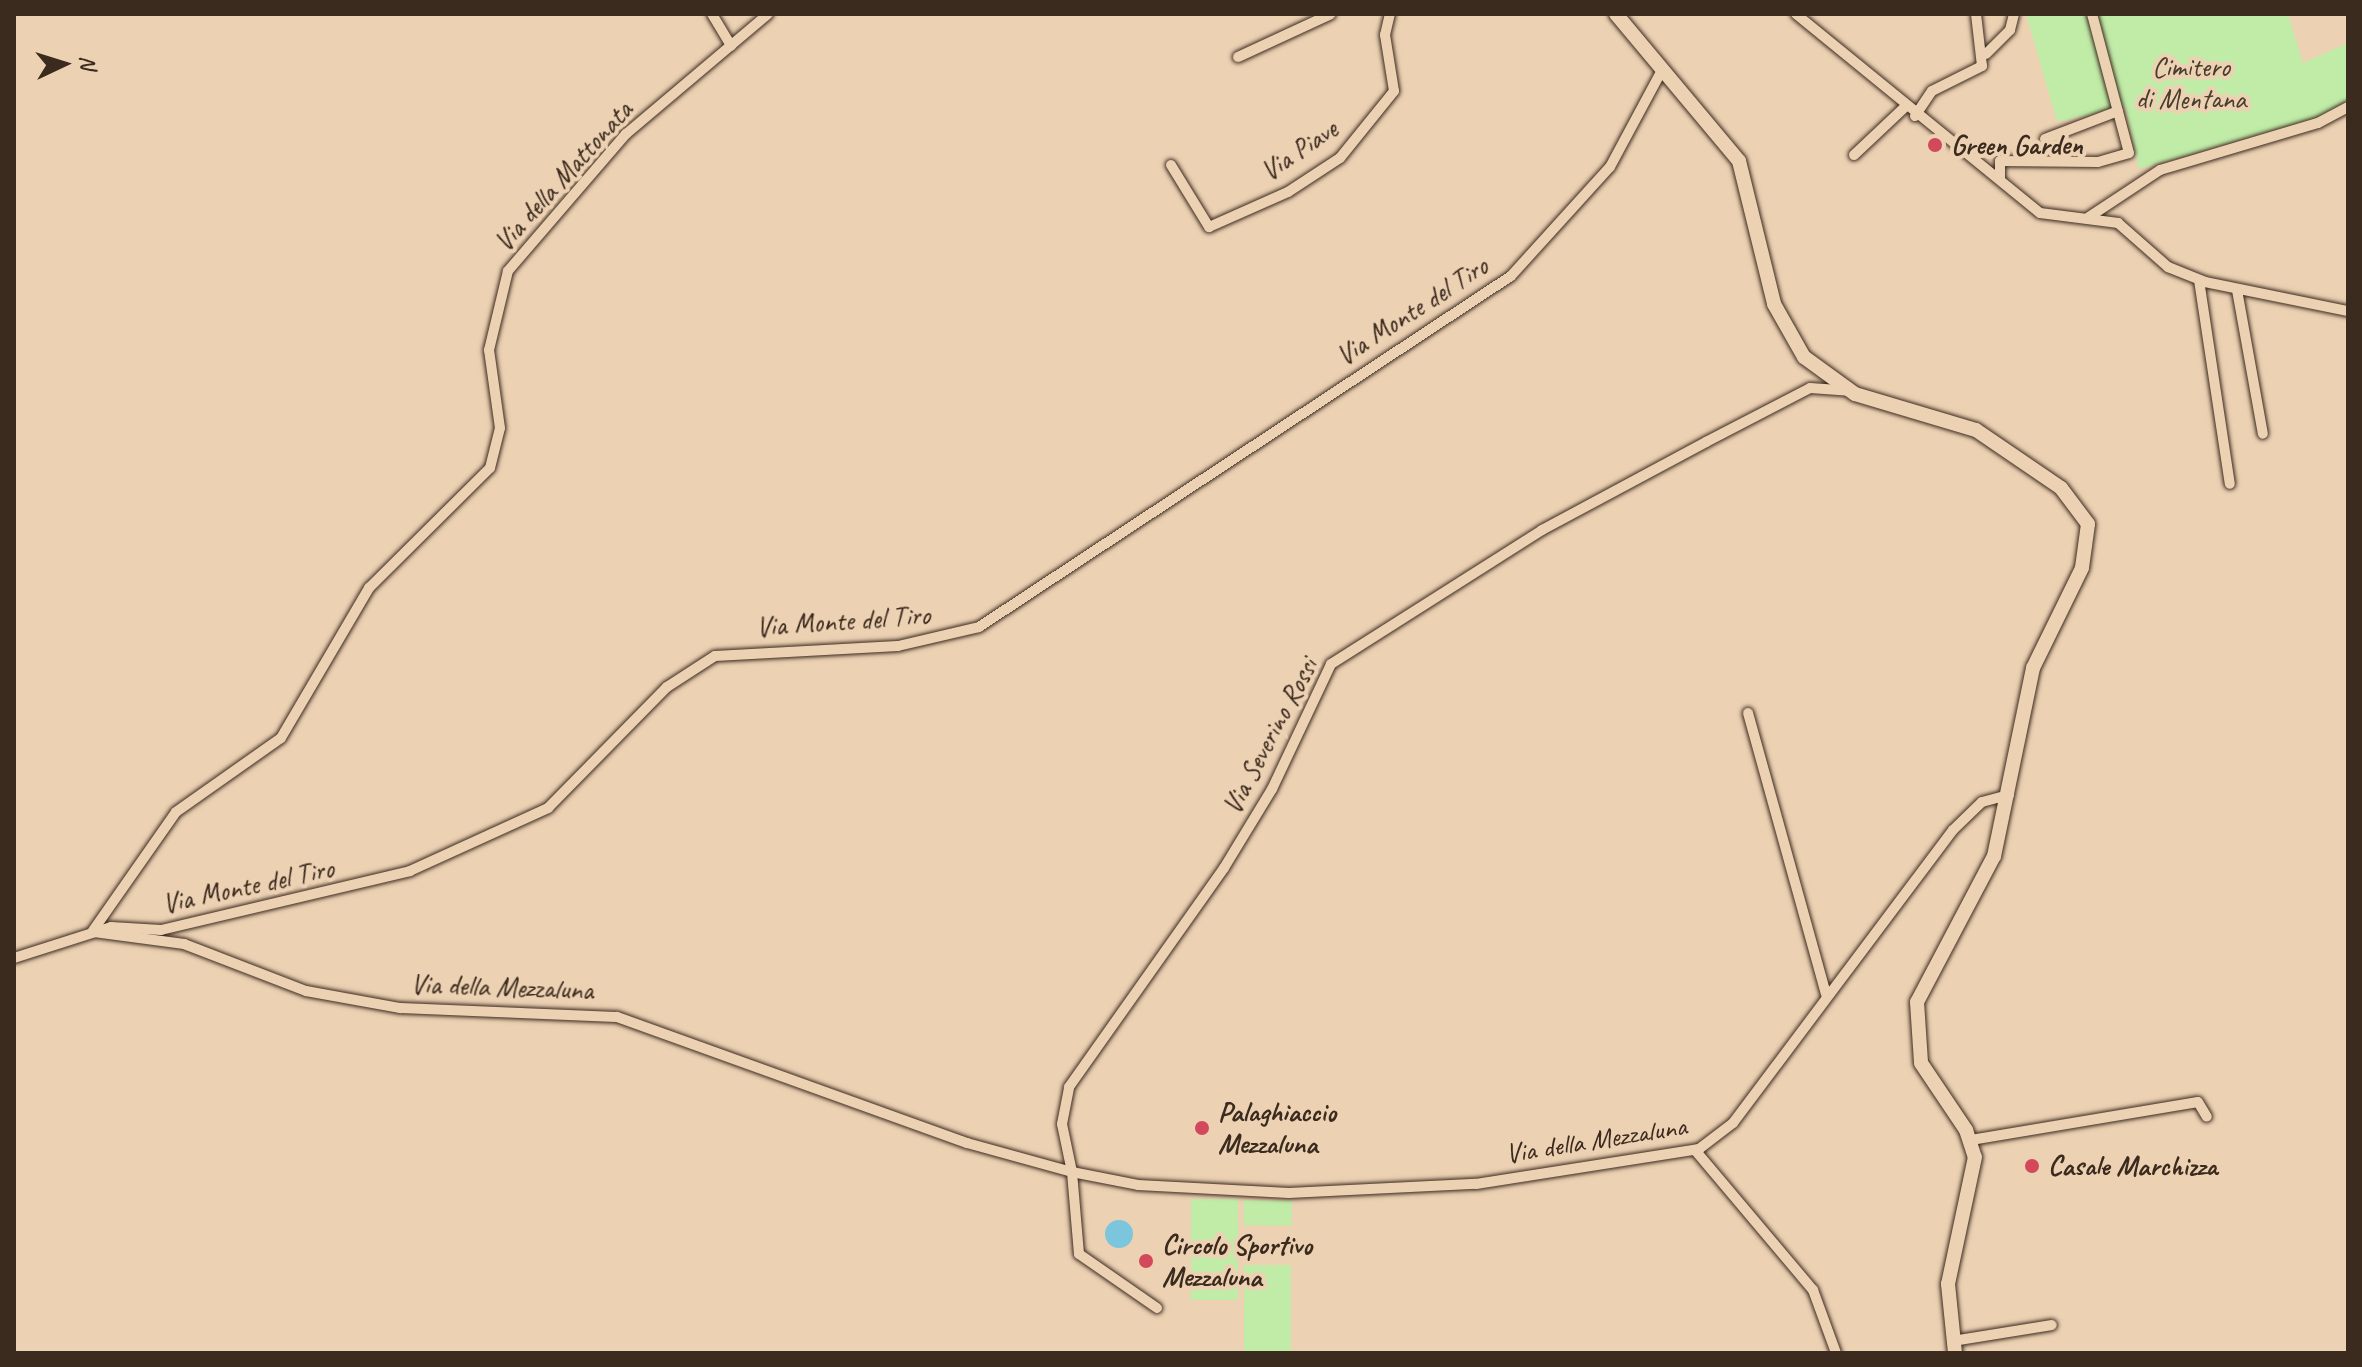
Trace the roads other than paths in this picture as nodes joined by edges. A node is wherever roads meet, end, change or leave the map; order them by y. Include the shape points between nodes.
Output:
1 (712, 14) edge
2 (768, 14) edge
3 (1331, 14) edge
4 (1390, 14) edge
5 (1616, 14) edge
6 (1796, 14) edge
7 (1976, 14) edge
8 (2014, 14) edge
9 (2092, 14) edge
10 (731, 46) junction
11 (1986, 54) junction
12 (1238, 57) dead end
13 (1661, 72) junction
14 (1905, 107) junction
15 (2348, 107) edge
16 (2118, 111) junction
17 (1915, 116) junction
18 (2045, 139) dead end
19 (1854, 155) dead end
20 (1171, 165) dead end
21 (2000, 178) junction
22 (2089, 217) junction
23 (2199, 280) junction
24 (2237, 290) junction
25 (2348, 311) edge
26 (1849, 391) junction
27 (2263, 434) dead end
28 (2230, 484) dead end
29 (1748, 713) dead end
30 (2009, 795) junction
31 (92, 932) junction
32 (14, 958) edge
33 (1826, 994) junction
34 (2207, 1117) dead end
35 (1971, 1140) junction
36 (1695, 1150) junction
37 (1072, 1172) junction
38 (1157, 1308) dead end
39 (2052, 1325) dead end
40 (1954, 1347) edge
41 (1836, 1353) edge

1 - 10 street
2 - 10 street, Via della Mattonata
3 - 12 street
4 - 20 street, Via Piave via 1385,35 1394,91 1340,158 1288,192 1209,227
5 - 13 street
6 - 14 street
7 - 11 street
8 - 11 street via 2010,30
9 - 16 street
10 - 31 street, Via della Mattonata via 626,134 504,278 489,356 499,441 484,476 438,513 366,593 281,738 176,812
11 - 17 street via 1976,72 1932,91
13 - 26 street via 1741,166 1788,334 1813,365
13 - 31 street, Via Monte del Tiro via 1610,167 1520,269 979,627 898,646 715,656 667,687 532,817 387,881 161,930 134,923
14 - 17 street
14 - 19 street
15 - 22 street via 2318,123 2160,170
16 - 18 street
16 - 21 street via 2129,153 2098,162 2000,161
17 - 21 street
21 - 22 street via 2040,213
22 - 23 street via 2137,232 2168,267
23 - 24 street
23 - 28 street
24 - 25 street
24 - 27 street
26 - 30 street via 1969,427 2061,488 2085,515 2085,558 2041,643
26 - 37 street, Via Severino Rossi via 1810,388 1693,449 1551,525 1331,664 1231,857 1069,1087 1062,1124
29 - 33 street
30 - 33 street, Via della Mezzaluna via 1971,811
30 - 35 street via 1991,864 1930,967 1916,1008 1921,1063
31 - 32 street, Via della Mezzaluna
31 - 37 street, Via della Mezzaluna via 184,944 306,991 400,1008 617,1017 967,1143
33 - 36 street, Via della Mezzaluna via 1733,1123
34 - 35 street via 2198,1102
35 - 40 street via 1974,1184 1947,1290
36 - 37 street, Via della Mezzaluna via 1476,1184 1289,1193 1153,1186
36 - 41 street via 1810,1286 1831,1324
37 - 38 street via 1079,1254
39 - 40 street

